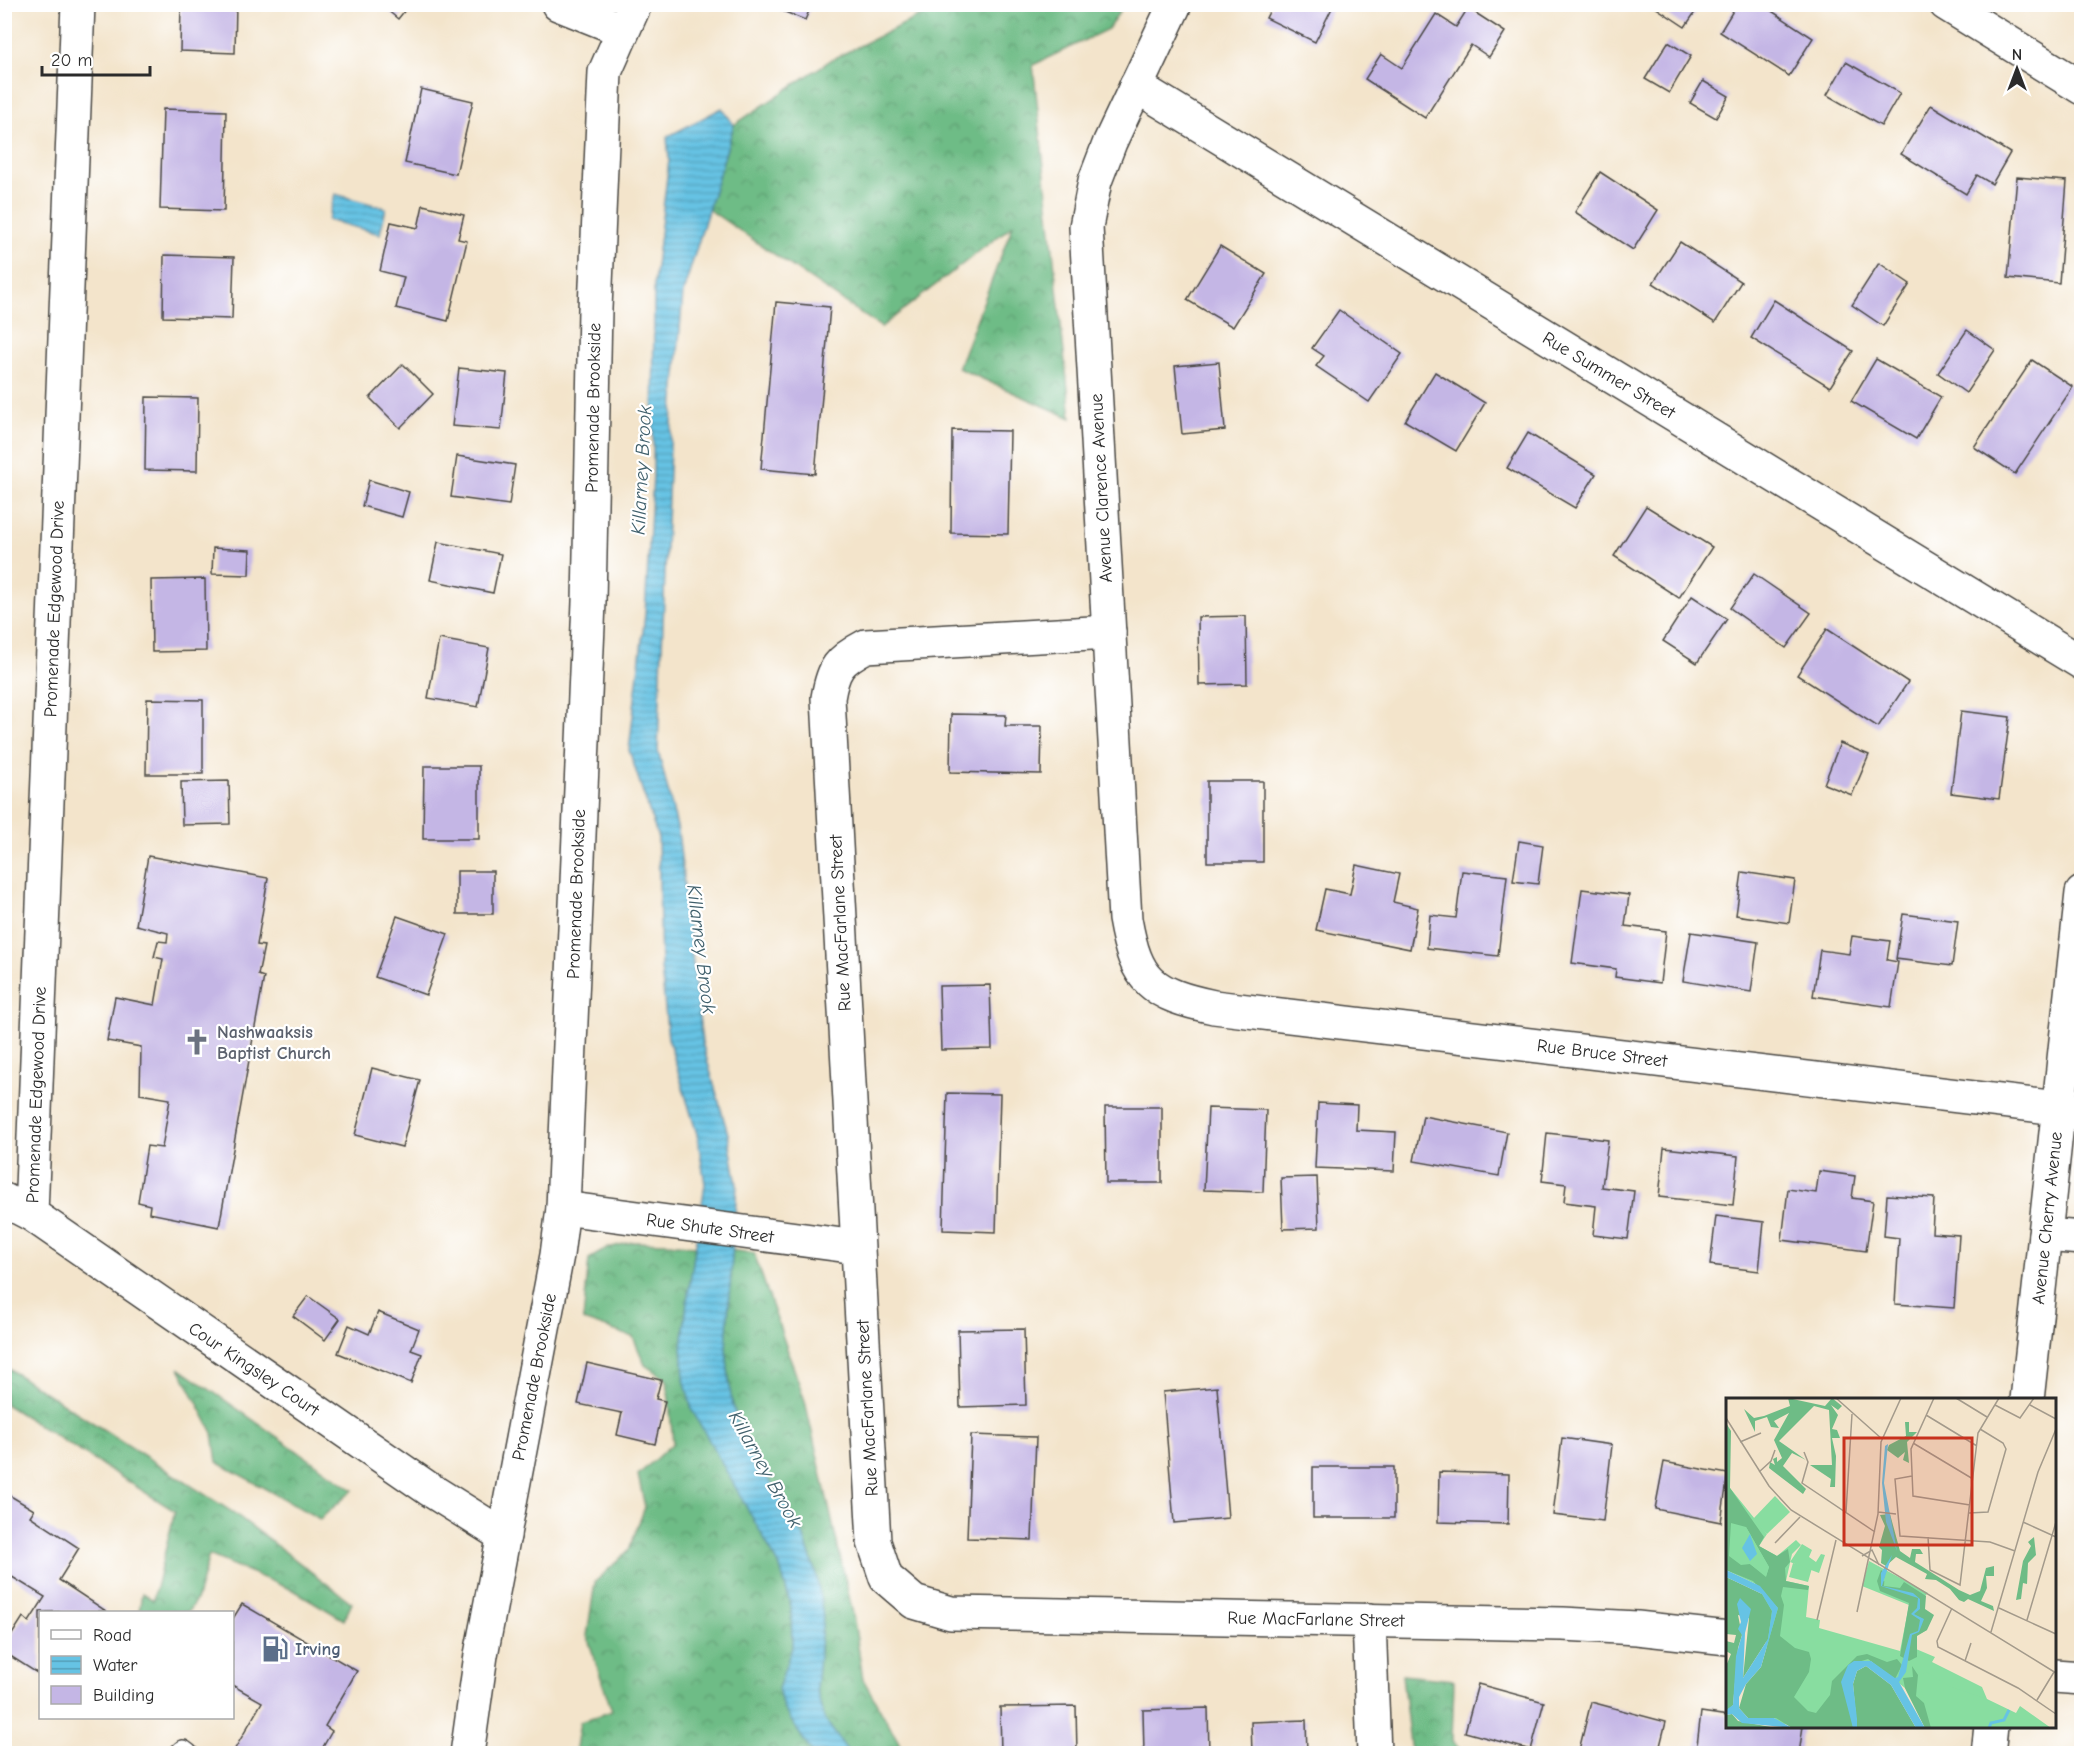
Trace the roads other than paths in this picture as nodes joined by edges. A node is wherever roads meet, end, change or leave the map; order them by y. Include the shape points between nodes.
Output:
1 (78, 4) edge
2 (558, 4) edge
3 (1175, 4) edge
4 (1946, 4) edge
5 (629, 17) edge
6 (1136, 86) junction
7 (2082, 88) edge
8 (1109, 632) junction
9 (2082, 663) edge
10 (2082, 893) edge
11 (1151, 984) joint
12 (2058, 1108) junction
13 (18, 1207) edge
14 (563, 1208) junction
15 (2045, 1235) junction
16 (2082, 1238) edge
17 (857, 1247) junction
18 (2027, 1398) edge
19 (504, 1536) junction
20 (1369, 1620) junction
21 (1726, 1638) edge
22 (2056, 1676) edge
23 (2082, 1678) edge
24 (1991, 1728) edge
25 (180, 1754) edge
26 (187, 1754) edge
27 (467, 1754) edge
28 (1374, 1754) edge
29 (1988, 1754) edge

1 - 13 street, Promenade Edgewood Drive
2 - 5 street
3 - 6 street, Avenue Clarence Avenue
4 - 7 street
5 - 14 street, Promenade Brookside via 605,72 589,602
6 - 8 street, Avenue Clarence Avenue via 1095,181 1086,227
6 - 9 street, Rue Summer Street
8 - 11 street, Avenue Clarence Avenue via 1125,919 1131,954
8 - 17 street, Rue MacFarlane Street via 866,646 845,657 832,675 828,698
10 - 12 street, Avenue Cherry Avenue
11 - 12 street, Rue Bruce Street via 1180,999 1214,1006
12 - 15 street, Avenue Cherry Avenue
13 - 19 street, Cour Kingsley Court via 429,1489
14 - 17 street, Rue Shute Street
14 - 19 street, Promenade Brookside
15 - 16 street
15 - 18 street, Avenue Cherry Avenue
17 - 20 street, Rue MacFarlane Street via 874,1542 886,1578 914,1602 951,1613
19 - 27 street, Promenade Brookside
20 - 21 street, Rue MacFarlane Street via 1637,1628
20 - 28 street
22 - 23 street
24 - 29 street
25 - 26 lane

